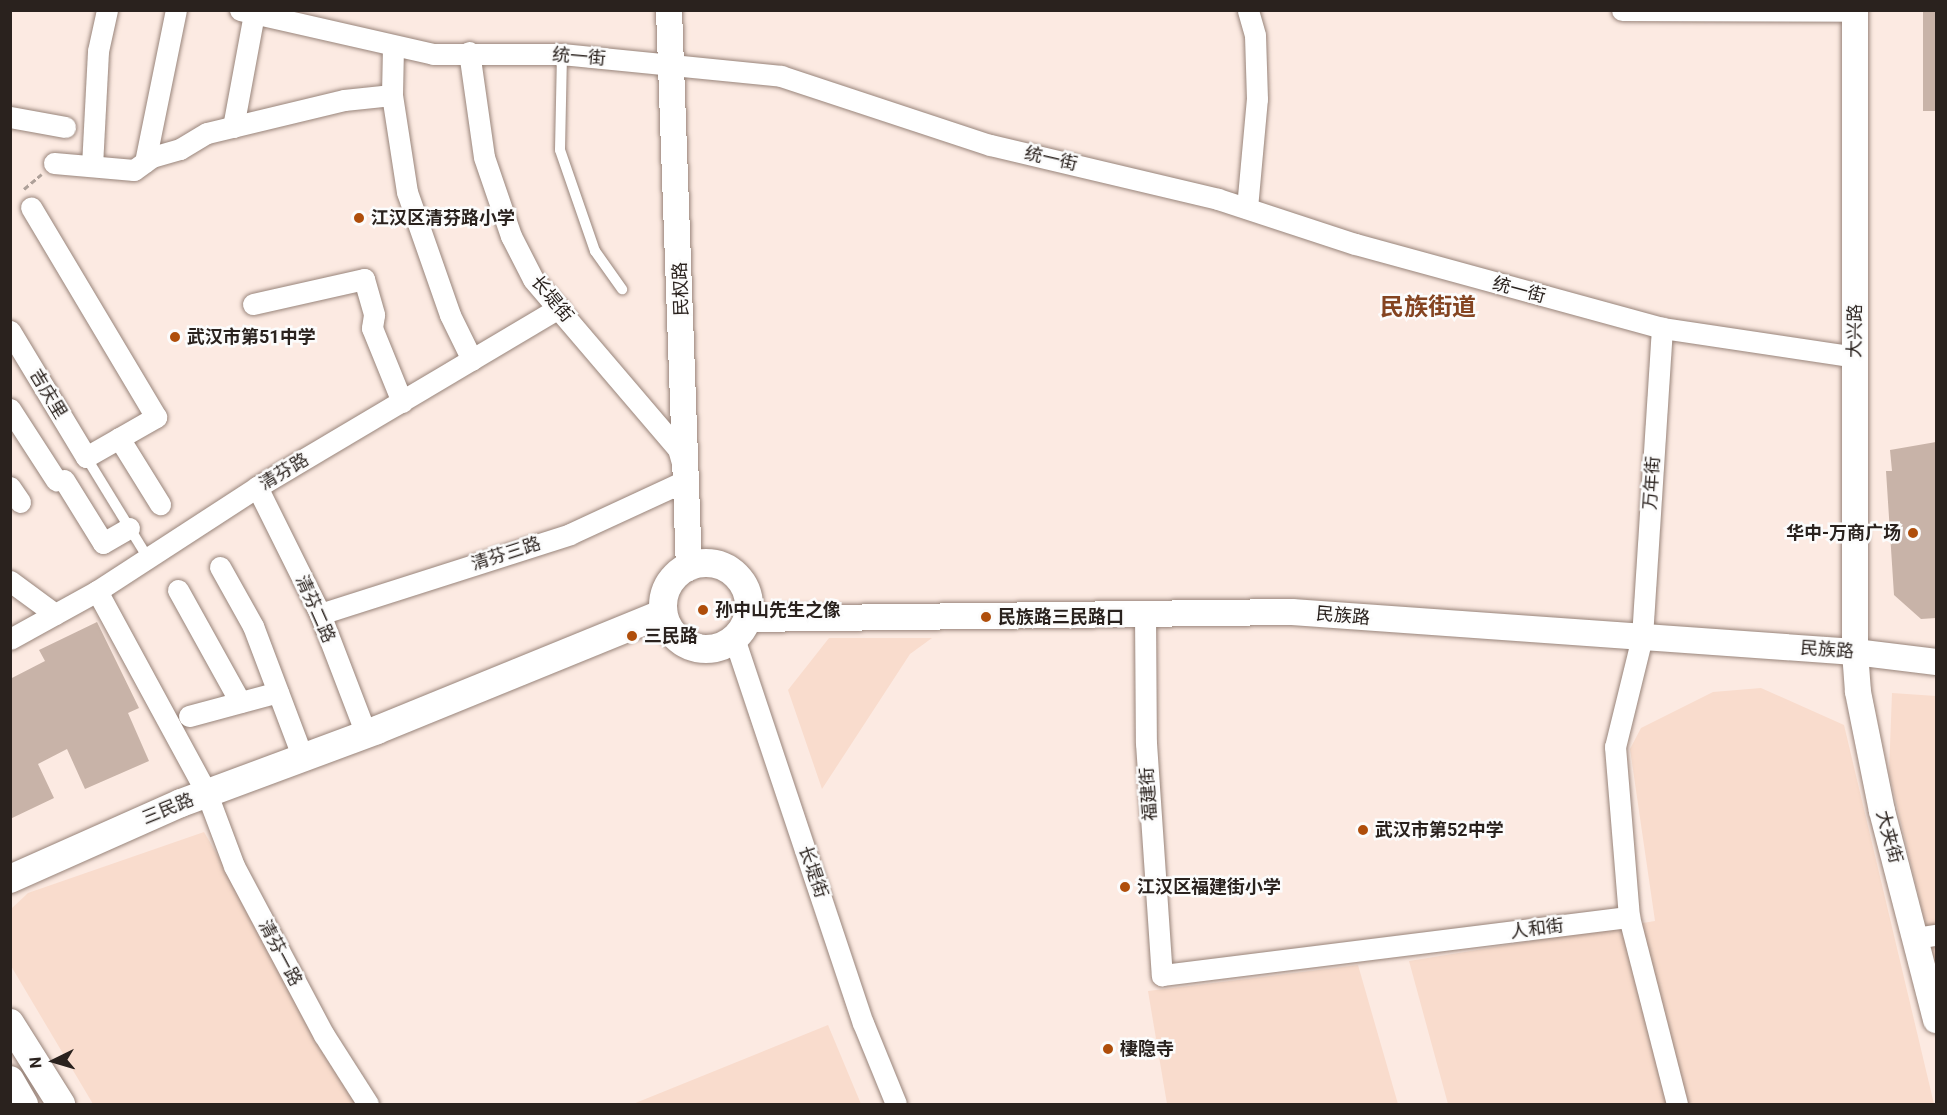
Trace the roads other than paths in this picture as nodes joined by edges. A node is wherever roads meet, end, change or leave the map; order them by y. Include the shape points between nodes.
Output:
1 (107, 10) edge
2 (176, 10) edge
3 (669, 10) edge
4 (1248, 10) edge
5 (1622, 10) edge
6 (1855, 11) edge
7 (247, 12) edge
8 (285, 16) edge
9 (393, 47) junction
10 (469, 52) junction
11 (562, 54) junction
12 (672, 66) junction
13 (392, 95) junction
14 (10, 117) edge
15 (65, 127) dead end
16 (233, 127) junction
17 (145, 162) junction
18 (54, 163) dead end
19 (92, 166) junction
20 (31, 207) dead end
21 (1247, 208) junction
22 (622, 289) dead end
23 (253, 304) dead end
24 (558, 308) junction
25 (1662, 328) junction
26 (10, 331) edge
27 (1855, 357) junction
28 (472, 360) junction
29 (402, 402) junction
30 (10, 409) edge
31 (119, 438) junction
32 (86, 457) junction
33 (687, 480) junction
34 (257, 488) junction
35 (160, 504) dead end
36 (129, 528) junction
37 (148, 558) junction
38 (220, 567) dead end
39 (689, 567) junction
40 (10, 581) edge
41 (178, 590) dead end
42 (98, 591) junction
43 (1145, 612) junction
44 (55, 614) junction
45 (320, 614) junction
46 (663, 614) junction
47 (741, 629) junction
48 (1642, 637) junction
49 (10, 639) edge
50 (1855, 652) junction
51 (1936, 662) edge
52 (278, 692) junction
53 (240, 702) junction
54 (189, 716) dead end
55 (366, 734) junction
56 (303, 758) junction
57 (207, 794) junction
58 (10, 879) edge
59 (1629, 917) junction
60 (1926, 937) edge
61 (1162, 975) joint
62 (1936, 1020) edge
63 (10, 1023) edge
64 (10, 1080) edge
65 (24, 1104) edge
66 (61, 1104) edge
67 (368, 1104) edge
68 (896, 1104) edge
69 (1677, 1104) edge

1 - 19 street via 98,51
2 - 17 street
3 - 12 street, 民权路
4 - 21 street via 1255,35 1257,99
5 - 6 street
6 - 27 street, 大兴路
7 - 8 street, 统一街
7 - 16 street
8 - 9 street, 统一街
9 - 10 street, 统一街 via 433,54
9 - 13 street
10 - 11 street, 统一街
10 - 24 street, 长堤街 via 484,157 511,236 533,279
11 - 12 street, 统一街
11 - 22 lane via 560,150 595,251
12 - 21 street, 统一街 via 781,76 990,145
12 - 33 street, 民权路
13 - 16 street via 344,100
13 - 28 street via 407,192 450,315
14 - 15 street
16 - 17 street via 207,133
17 - 19 street via 134,170
18 - 19 street
20 - 31 street via 156,417
21 - 25 street, 统一街 via 1355,244
23 - 29 street via 364,279 374,315 372,328
24 - 28 street, 清芬路
24 - 33 street, 长堤街 via 678,449
25 - 27 street, 统一街
25 - 48 street, 万年街
26 - 32 street, 吉庆里
27 - 50 street, 大兴路
28 - 29 street, 清芬路
29 - 34 street, 清芬路
30 - 36 street via 103,543
31 - 32 street
31 - 35 street
32 - 36 lane
33 - 39 street, 民权路
33 - 45 street, 清芬三路 via 570,534
34 - 37 street, 清芬路
34 - 45 street, 清芬二路
36 - 37 lane
37 - 42 street, 清芬路
38 - 52 street via 253,626
39 - 46 main road via 678,573 667,588
39 - 47 main road via 714,564 729,570 744,587 749,601
40 - 44 street
41 - 53 street
42 - 44 street, 清芬路
42 - 57 street, 清芬一路
43 - 47 street, 民族路
43 - 48 street, 民族路 via 1292,612
43 - 61 street, 福建街 via 1146,743
44 - 49 street, 清芬路
45 - 55 street, 清芬二路
46 - 47 main road via 680,641 693,648 722,647
46 - 55 main road, 三民路
47 - 68 street, 长堤街 via 863,1023
48 - 50 street, 民族路
48 - 59 street via 1616,747
50 - 51 street, 民族路
50 - 60 street, 大夹街 via 1858,692 1882,811
52 - 53 street
52 - 56 street
53 - 54 street
55 - 56 main road, 三民路
56 - 57 main road, 三民路
57 - 58 main road, 三民路
57 - 67 street, 清芬一路 via 234,866 324,1035
59 - 61 street, 人和街
59 - 69 street
60 - 62 street, 大夹街
63 - 66 main road
64 - 65 main road

